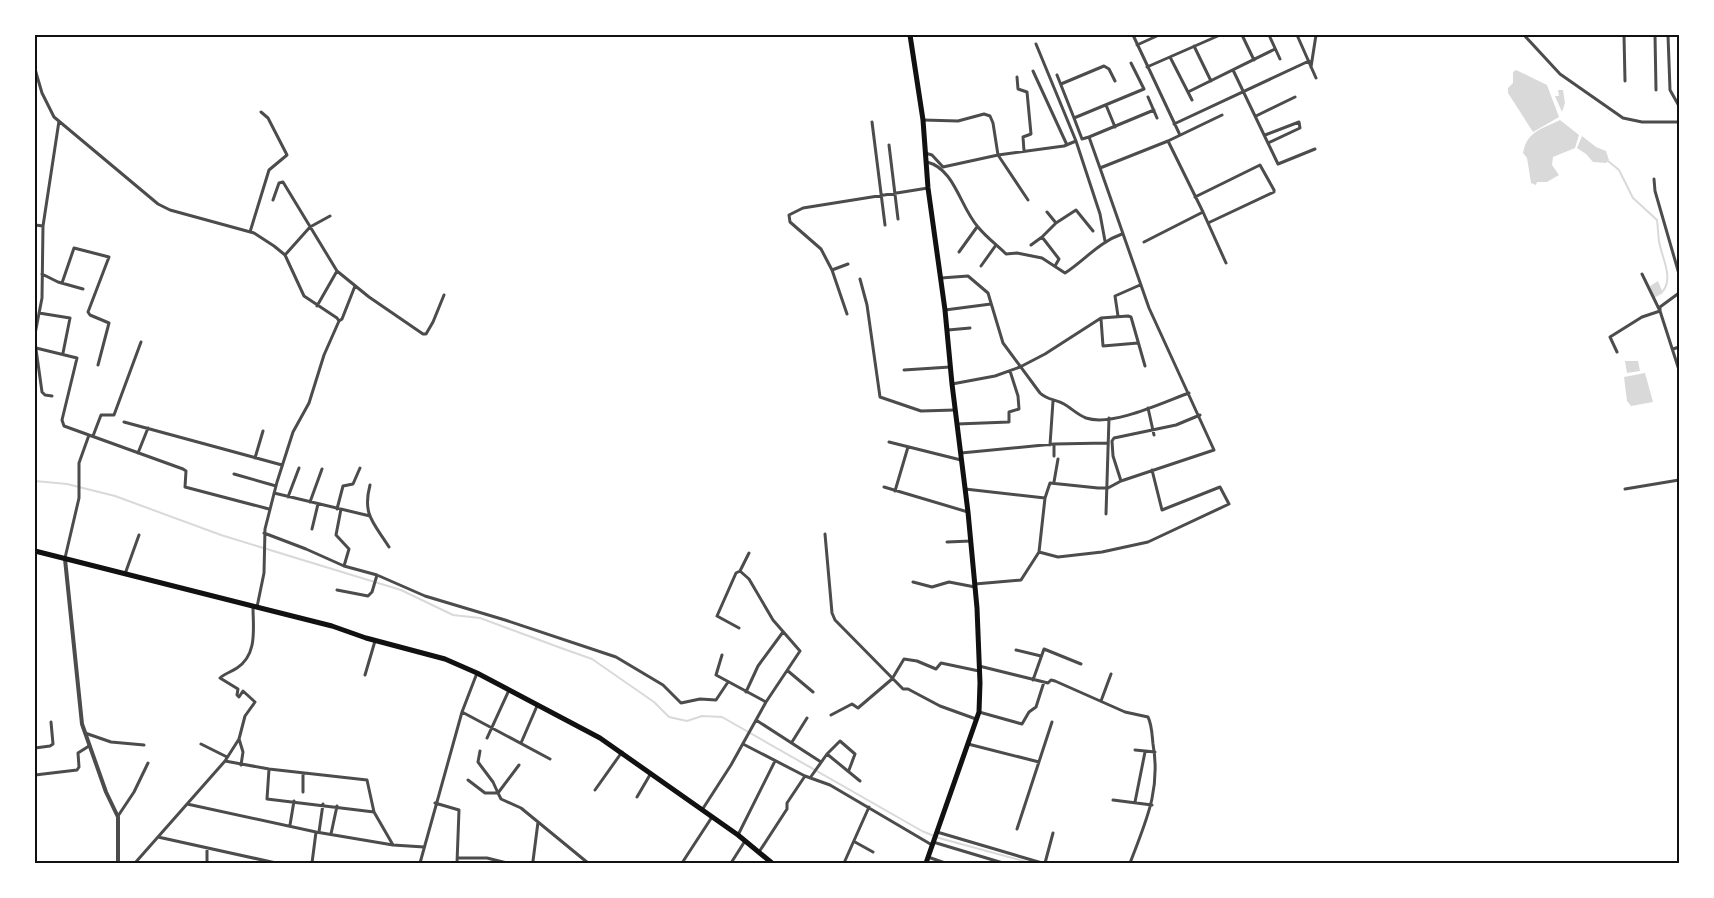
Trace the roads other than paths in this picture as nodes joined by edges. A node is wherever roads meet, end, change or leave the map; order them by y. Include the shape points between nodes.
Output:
1 (910, 35) edge
2 (1133, 35) edge
3 (1159, 35) edge
4 (1242, 35) edge
5 (1269, 35) edge
6 (1297, 35) edge
7 (1316, 35) edge
8 (1524, 35) edge
9 (1624, 35) edge
10 (1655, 35) edge
11 (1668, 35) edge
12 (1218, 36) edge
13 (1036, 44) dead end
14 (1137, 45) junction
15 (1194, 46) junction
16 (1275, 49) junction
17 (1170, 57) junction
18 (1280, 59) dead end
19 (1254, 60) junction
20 (1309, 61) junction
21 (1131, 63) dead end
22 (1147, 67) junction
23 (1311, 67) junction
24 (35, 69) edge
25 (1234, 70) junction
26 (1033, 71) dead end
27 (1056, 76) dead end
28 (1017, 77) dead end
29 (1316, 78) dead end
30 (1115, 81) dead end
31 (1211, 81) junction
32 (1625, 81) dead end
33 (1061, 84) junction
34 (1243, 90) junction
35 (1656, 90) dead end
36 (1188, 92) junction
37 (1148, 97) dead end
38 (1295, 97) dead end
39 (1192, 100) dead end
40 (1106, 105) junction
41 (1679, 106) edge
42 (1154, 110) junction
43 (261, 112) dead end
44 (1222, 115) dead end
45 (1256, 116) junction
46 (1074, 118) junction
47 (1157, 118) dead end
48 (923, 120) junction
49 (59, 121) junction
50 (872, 122) dead end
51 (1679, 122) edge
52 (1174, 124) junction
53 (1115, 127) junction
54 (1179, 133) dead end
55 (1265, 135) junction
56 (1089, 137) junction
57 (1076, 141) junction
58 (1168, 141) junction
59 (1268, 143) junction
60 (889, 145) dead end
61 (1067, 145) junction
62 (1315, 149) dead end
63 (1024, 151) junction
64 (925, 152) junction
65 (998, 155) junction
66 (926, 162) junction
67 (1100, 168) junction
68 (1654, 179) dead end
69 (928, 188) junction
70 (893, 193) junction
71 (882, 195) junction
72 (1195, 196) junction
73 (273, 200) dead end
74 (1028, 200) dead end
75 (1047, 212) dead end
76 (1202, 212) junction
77 (330, 216) dead end
78 (898, 219) dead end
79 (1056, 223) junction
80 (1208, 223) junction
81 (35, 225) edge
82 (885, 225) dead end
83 (43, 226) junction
84 (310, 227) junction
85 (977, 227) junction
86 (1093, 231) dead end
87 (250, 232) junction
88 (1122, 234) junction
89 (1042, 236) junction
90 (1105, 241) junction
91 (1144, 242) dead end
92 (996, 245) junction
93 (1031, 245) dead end
94 (959, 252) dead end
95 (286, 255) junction
96 (1226, 263) dead end
97 (848, 264) dead end
98 (981, 266) dead end
99 (1056, 266) junction
100 (337, 270) junction
101 (832, 270) junction
102 (41, 274) junction
103 (1642, 274) dead end
104 (1679, 274) edge
105 (939, 278) junction
106 (860, 279) dead end
107 (62, 283) junction
108 (1140, 285) junction
109 (355, 286) junction
110 (83, 289) dead end
111 (1679, 293) edge
112 (444, 295) dead end
113 (991, 304) junction
114 (317, 306) junction
115 (945, 310) junction
116 (1660, 311) junction
117 (40, 313) junction
118 (847, 314) dead end
119 (1118, 316) junction
120 (1101, 318) junction
121 (339, 321) junction
122 (970, 328) dead end
123 (948, 330) junction
124 (35, 334) edge
125 (35, 342) edge
126 (141, 342) dead end
127 (1138, 343) junction
128 (1679, 347) edge
129 (36, 348) edge
130 (1672, 349) junction
131 (1617, 352) dead end
132 (63, 353) junction
133 (98, 365) dead end
134 (950, 366) junction
135 (1145, 366) dead end
136 (1020, 367) junction
137 (904, 370) dead end
138 (1679, 370) edge
139 (1010, 371) junction
140 (952, 384) junction
141 (1189, 393) junction
142 (52, 396) dead end
143 (1053, 401) junction
144 (1148, 408) junction
145 (955, 410) junction
146 (1200, 415) junction
147 (1111, 418) junction
148 (124, 422) dead end
149 (958, 424) junction
150 (148, 428) junction
151 (1153, 430) junction
152 (263, 431) dead end
153 (1154, 435) dead end
154 (91, 436) junction
155 (890, 442) dead end
156 (1107, 443) junction
157 (1052, 444) junction
158 (908, 446) junction
159 (138, 453) junction
160 (961, 453) junction
161 (1054, 456) dead end
162 (255, 458) junction
163 (1058, 459) dead end
164 (962, 460) junction
165 (282, 465) junction
166 (299, 468) dead end
167 (360, 468) dead end
168 (322, 469) dead end
169 (1152, 470) junction
170 (234, 474) dead end
171 (1679, 480) edge
172 (1121, 481) junction
173 (1054, 482) junction
174 (370, 485) dead end
175 (276, 486) junction
176 (884, 488) dead end
177 (1108, 488) junction
178 (965, 489) junction
179 (1625, 490) dead end
180 (896, 491) junction
181 (274, 493) junction
182 (288, 496) junction
183 (1045, 498) junction
184 (310, 502) junction
185 (318, 504) junction
186 (269, 509) junction
187 (339, 509) junction
188 (968, 512) junction
189 (1106, 514) dead end
190 (370, 516) junction
191 (312, 529) dead end
192 (825, 534) dead end
193 (139, 535) dead end
194 (264, 536) junction
195 (971, 541) junction
196 (947, 542) dead end
197 (389, 547) dead end
198 (35, 551) edge
199 (1039, 552) junction
200 (748, 553) dead end
201 (65, 559) junction
202 (344, 566) junction
203 (740, 571) junction
204 (125, 574) junction
205 (377, 575) junction
206 (913, 582) dead end
207 (975, 586) junction
208 (337, 590) dead end
209 (255, 607) junction
210 (739, 628) dead end
211 (783, 632) junction
212 (375, 640) junction
213 (1016, 650) dead end
214 (722, 655) dead end
215 (1041, 656) junction
216 (1081, 664) dead end
217 (979, 668) junction
218 (788, 671) junction
219 (477, 673) junction
220 (1111, 674) dead end
221 (365, 675) dead end
222 (892, 679) junction
223 (1033, 680) junction
224 (728, 682) junction
225 (1044, 682) junction
226 (510, 690) junction
227 (746, 692) junction
228 (813, 692) dead end
229 (1101, 701) junction
230 (766, 702) junction
231 (538, 706) junction
232 (462, 712) junction
233 (979, 712) junction
234 (831, 715) dead end
235 (806, 718) dead end
236 (977, 719) junction
237 (756, 720) junction
238 (51, 722) dead end
239 (1052, 722) dead end
240 (493, 727) junction
241 (84, 733) junction
242 (487, 738) dead end
243 (239, 739) junction
244 (792, 742) junction
245 (521, 743) junction
246 (201, 744) dead end
247 (743, 744) junction
248 (967, 744) junction
249 (144, 745) dead end
250 (89, 746) junction
251 (35, 748) edge
252 (1135, 750) dead end
253 (480, 751) dead end
254 (622, 752) junction
255 (1145, 752) junction
256 (1155, 752) junction
257 (827, 754) junction
258 (226, 759) junction
259 (550, 759) dead end
260 (775, 761) junction
261 (821, 762) junction
262 (1040, 762) junction
263 (148, 763) dead end
264 (241, 764) junction
265 (519, 765) dead end
266 (269, 769) junction
267 (849, 770) junction
268 (651, 772) junction
269 (303, 773) junction
270 (35, 775) edge
271 (805, 776) junction
272 (810, 778) junction
273 (468, 780) dead end
274 (860, 782) dead end
275 (595, 790) dead end
276 (303, 792) dead end
277 (498, 793) junction
278 (637, 797) dead end
279 (1113, 800) dead end
280 (294, 801) junction
281 (1135, 802) junction
282 (435, 803) junction
283 (187, 804) junction
284 (323, 804) junction
285 (1152, 805) junction
286 (337, 806) junction
287 (869, 807) junction
288 (702, 810) junction
289 (374, 812) junction
290 (118, 817) junction
291 (712, 817) junction
292 (538, 821) junction
293 (290, 825) junction
294 (1017, 830) dead end
295 (318, 832) junction
296 (1054, 833) dead end
297 (331, 834) junction
298 (738, 835) junction
299 (158, 837) junction
300 (934, 838) junction
301 (745, 841) junction
302 (855, 842) junction
303 (393, 845) junction
304 (424, 847) junction
305 (207, 848) junction
306 (759, 852) junction
307 (873, 852) dead end
308 (927, 860) edge
309 (457, 861) edge
310 (533, 861) dead end
311 (118, 863) edge
312 (135, 863) edge
313 (207, 863) edge
314 (276, 863) edge
315 (312, 863) edge
316 (420, 863) edge
317 (507, 863) edge
318 (588, 863) edge
319 (682, 863) edge
320 (731, 863) edge
321 (772, 863) edge
322 (844, 863) edge
323 (945, 863) edge
324 (1003, 863) edge
325 (1043, 863) edge
326 (1130, 863) edge

1 - 48 main road
2 - 14 street
3 - 14 street
4 - 19 street
5 - 16 street
6 - 20 street
7 - 23 street
8 - 51 street via 1560,74 1623,118 1642,122
9 - 32 street
10 - 35 street
11 - 41 street via 1670,90
12 - 15 street
13 - 57 street
14 - 22 street
15 - 17 street
15 - 31 street
16 - 18 street
16 - 19 street
17 - 22 street
17 - 36 street
19 - 25 street
20 - 23 street
20 - 34 street
21 - 40 street via 1144,89
22 - 52 street
23 - 29 street
24 - 49 street via 42,93
25 - 31 street
25 - 34 street
26 - 61 street
27 - 33 street
28 - 63 street via 1018,89 1027,92 1031,134 1023,137
30 - 33 street via 1104,66
31 - 36 street
33 - 46 street
34 - 45 street
34 - 52 street
36 - 39 street
37 - 42 street
38 - 45 street
40 - 46 street
40 - 53 street
42 - 47 street
42 - 53 street
43 - 87 street via 268,118 286,155 269,170
44 - 58 street
45 - 55 street
46 - 56 street via 1082,139
48 - 64 main road
48 - 65 street via 958,121 987,115 993,123
49 - 83 street
49 - 87 street via 158,204
50 - 71 street
52 - 54 street
53 - 56 street
55 - 59 street
55 - 59 street via 1299,122 1300,128
56 - 67 street
57 - 61 street
57 - 90 street via 1100,214
58 - 67 street
58 - 72 street
59 - 62 street via 1279,165
60 - 70 street
61 - 63 street
63 - 65 street
64 - 65 street via 943,167
64 - 66 main road
65 - 74 street
66 - 69 main road
66 - 85 street via 937,165 946,174
67 - 88 street
68 - 104 street
69 - 70 street
69 - 105 main road
70 - 71 street
70 - 78 street
71 - 82 street
71 - 101 street via 803,208 790,214 789,220 818,246
72 - 76 street
72 - 80 street via 1260,165 1274,190
73 - 84 street via 279,183 283,182
75 - 79 street
76 - 80 street
76 - 91 street
77 - 84 street
79 - 86 street via 1075,210
79 - 89 street
80 - 96 street
81 - 83 street
83 - 102 street
84 - 95 street
84 - 100 street
85 - 92 street
85 - 94 street
87 - 95 street
88 - 90 street
88 - 108 street
89 - 93 street
89 - 99 street via 1059,259
90 - 99 street via 1066,272
92 - 98 street
92 - 99 street via 1006,254 1035,256
95 - 114 street via 304,296
97 - 101 street
100 - 109 street
100 - 114 street
101 - 118 street
102 - 107 street
102 - 117 street
103 - 116 street
105 - 113 street via 968,276 988,294
105 - 115 main road
106 - 145 street via 867,304 880,397 921,411
107 - 110 street
107 - 133 street via 74,248 109,257 88,312 88,315 109,323
108 - 119 street via 1115,296
108 - 141 street
109 - 112 street via 424,335
109 - 121 street
111 - 116 street via 1660,307
113 - 115 street
113 - 136 street via 1001,337
114 - 121 street
115 - 123 main road
116 - 130 street
116 - 131 street via 1642,317 1610,337
117 - 124 street
117 - 132 street via 70,318
119 - 120 street
119 - 127 street via 1131,317
120 - 127 street via 1102,346
120 - 136 street
121 - 165 street
122 - 123 street
123 - 134 main road
125 - 129 street
126 - 154 street via 114,415 101,416
127 - 135 street
128 - 130 street
129 - 132 street
129 - 142 street via 42,392
130 - 138 street
132 - 154 street via 77,359 62,424
134 - 137 street
134 - 140 main road
136 - 139 street
136 - 143 street via 1042,395
139 - 140 street
139 - 149 street via 1019,409 1009,412 1009,422
140 - 145 main road
141 - 144 street
141 - 146 street
143 - 147 street via 1088,419
143 - 157 street
144 - 147 street
144 - 151 street
145 - 149 main road
146 - 151 street
146 - 169 street via 1213,450
147 - 156 street
148 - 150 street
149 - 160 main road
150 - 159 street
150 - 162 street
151 - 153 street
151 - 172 street via 1113,440 1113,456
152 - 162 street
154 - 159 street
154 - 201 street via 78,464 80,488
155 - 158 street
156 - 157 street
156 - 177 street
157 - 160 street
157 - 161 street
158 - 164 street
158 - 180 street
159 - 186 street via 185,470 185,487
160 - 164 main road
162 - 165 street
163 - 173 street
164 - 178 main road
165 - 175 street
166 - 182 street
167 - 187 street via 353,484 343,486
168 - 184 street
169 - 172 street
169 - 199 street via 1162,510 1220,487 1229,504 1148,542 1058,557
170 - 175 street
171 - 179 street
172 - 177 street
173 - 177 street
173 - 183 street via 1049,484
174 - 190 street via 366,503
175 - 181 street
176 - 180 street
177 - 189 street
178 - 183 street
178 - 188 main road
180 - 188 street
181 - 182 street
181 - 186 street
182 - 184 street
183 - 199 street
184 - 185 street
185 - 187 street
185 - 191 street
186 - 194 street
187 - 190 street
187 - 202 street via 336,535 349,550
188 - 195 main road
190 - 197 street
192 - 222 street via 833,618
193 - 204 street
194 - 202 street via 306,549
194 - 209 street via 264,573
195 - 196 street
195 - 207 main road
198 - 201 main road
199 - 207 street via 1021,580
200 - 203 street
201 - 204 main road
201 - 241 street
202 - 205 street
203 - 210 street via 736,573 718,616
203 - 211 street via 749,579
204 - 209 main road
205 - 208 street via 368,596
205 - 224 street via 441,602 616,658 660,683 684,704 700,699 716,700
206 - 207 street via 932,587 946,582
207 - 217 main road
209 - 212 main road
209 - 243 street via 255,636 247,658 220,678 238,689 237,696 243,691 254,700
211 - 218 street via 800,651
211 - 227 street via 758,666
212 - 219 main road via 434,655
212 - 221 street
213 - 215 street
214 - 224 street via 715,673
215 - 216 street via 1044,649
215 - 223 street
217 - 222 street via 941,663 936,669 904,659
217 - 223 street
217 - 233 main road
218 - 228 street
218 - 230 street
219 - 226 main road
219 - 232 street
220 - 229 street
222 - 234 street via 858,708 852,704
222 - 236 street via 903,689
223 - 225 street
224 - 227 street
225 - 229 street via 1055,681
225 - 233 street via 1036,707 1028,712 1022,724
226 - 231 main road
226 - 240 street
227 - 230 street
229 - 256 street via 1125,712 1148,717
230 - 237 street
231 - 245 street
231 - 254 main road
232 - 240 street
232 - 282 street
233 - 236 main road
235 - 244 street
236 - 248 main road
237 - 244 street
237 - 247 street
238 - 251 street via 53,744
239 - 262 street
240 - 242 street
240 - 245 street
241 - 249 street via 111,742
241 - 250 street
243 - 258 street
243 - 264 street via 243,752
244 - 261 street
245 - 259 street
246 - 258 street
247 - 260 street
247 - 288 street
248 - 262 street
248 - 300 main road
250 - 270 street via 78,753 77,770
250 - 290 street
252 - 255 street
253 - 277 street via 478,762
254 - 268 main road
254 - 275 street
255 - 256 street
255 - 281 street
256 - 285 street
257 - 261 street
257 - 267 street
257 - 267 street via 839,741 843,741 855,754
258 - 264 street
258 - 283 street
260 - 271 street
260 - 298 street
261 - 272 street
262 - 294 street
263 - 290 street
264 - 266 street
265 - 277 street
266 - 269 street
266 - 280 street via 266,798
267 - 274 street
268 - 278 street
268 - 288 main road
269 - 276 street
269 - 289 street via 367,780
271 - 272 street
271 - 306 street
272 - 287 street via 830,785
273 - 277 street via 485,793
277 - 292 street via 502,800 521,808
279 - 281 street
280 - 284 street
280 - 293 street
281 - 285 street
282 - 304 street
282 - 309 street via 459,810
283 - 293 street
283 - 299 street
284 - 286 street
284 - 295 street
285 - 326 street
286 - 289 street
286 - 297 street
287 - 300 street
287 - 302 street
288 - 291 main road
289 - 303 street
290 - 311 street
291 - 298 main road
291 - 319 street
292 - 310 street
292 - 318 street
293 - 295 street
295 - 297 street
295 - 315 street
296 - 325 street
297 - 303 street
298 - 301 main road
299 - 305 street
299 - 312 street
300 - 308 main road
300 - 324 street
300 - 325 street
301 - 306 main road
301 - 320 street
302 - 307 street
302 - 322 street
303 - 304 street
304 - 316 street
305 - 313 street
305 - 314 street
306 - 321 main road
308 - 323 street
309 - 317 street via 487,858

